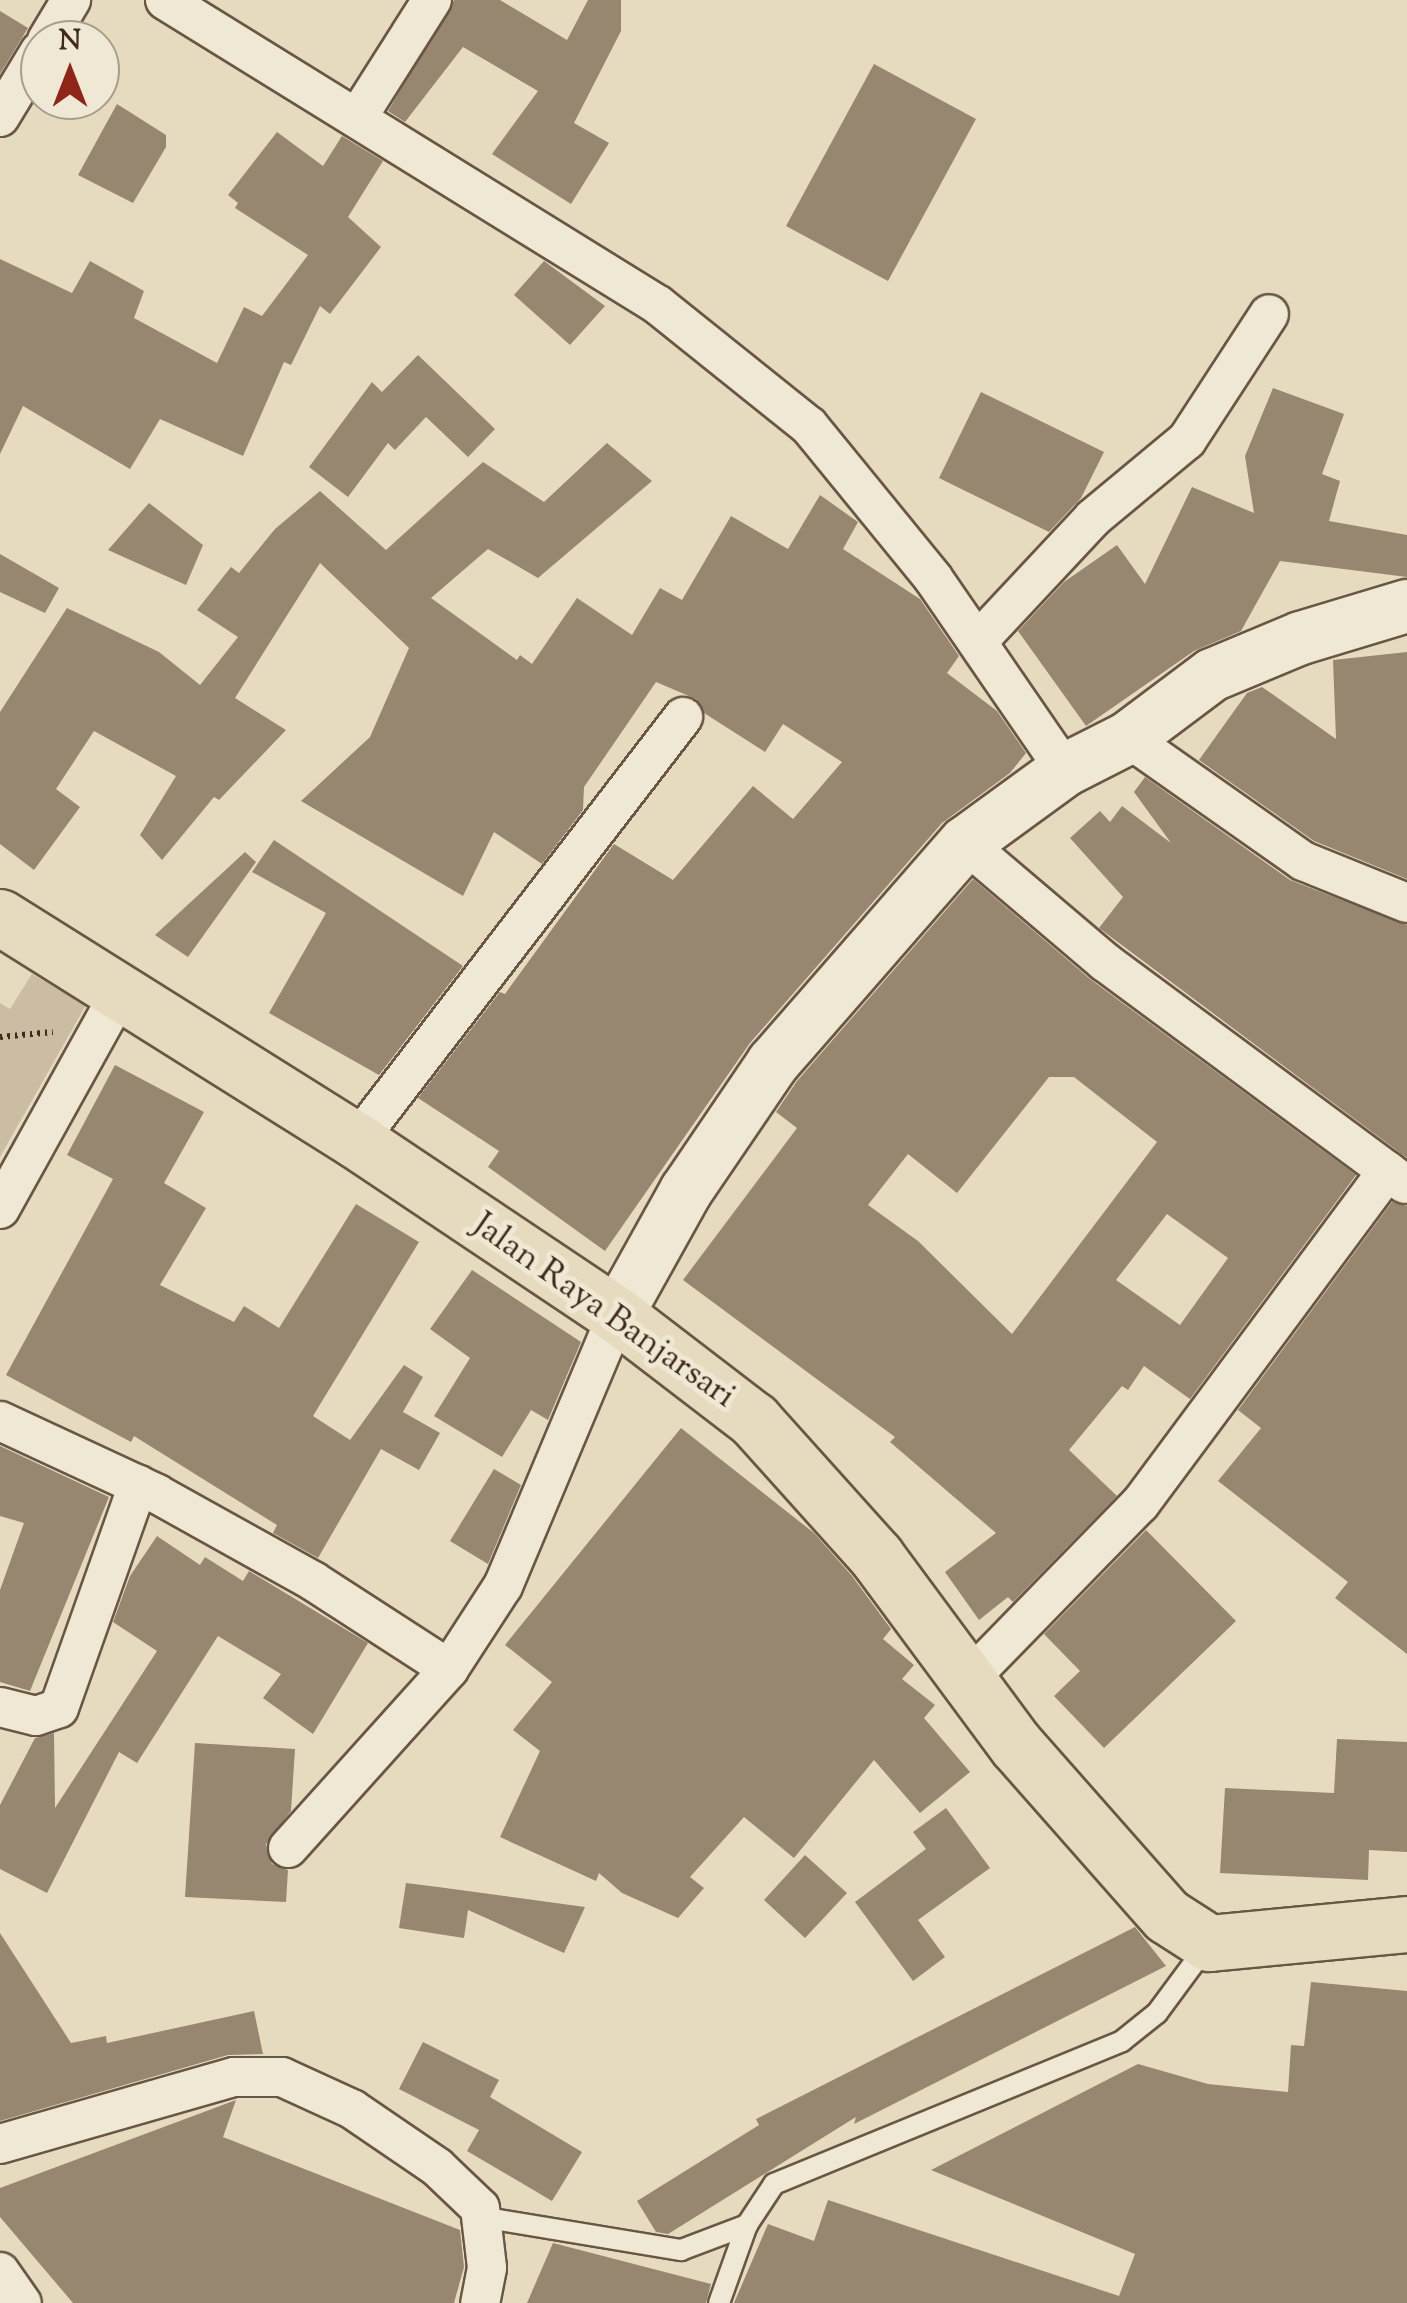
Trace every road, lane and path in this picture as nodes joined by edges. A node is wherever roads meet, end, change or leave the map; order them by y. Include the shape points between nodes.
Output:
1 (165, 0) edge
2 (432, 0) edge
3 (20, 84) edge
4 (359, 115) junction
5 (0, 117) edge
6 (1269, 314) dead end
7 (1407, 606) edge
8 (978, 640) junction
9 (683, 717) dead end
10 (1128, 738) junction
11 (1065, 770) junction
12 (964, 842) junction
13 (1407, 904) edge
14 (0, 917) edge
15 (109, 1013) junction
16 (0, 1037) edge
17 (357, 1141) junction
18 (1397, 1178) edge
19 (0, 1208) edge
20 (617, 1315) junction
21 (0, 1421) edge
22 (138, 1485) junction
23 (449, 1668) junction
24 (968, 1680) junction
25 (0, 1707) edge
26 (288, 1848) dead end
27 (1407, 1924) edge
28 (1209, 1943) junction
29 (0, 2144) edge
30 (481, 2217) junction
31 (747, 2225) junction
32 (0, 2272) edge
33 (22, 2303) edge
34 (480, 2303) edge
35 (719, 2303) edge

1 - 4 street
2 - 4 street
3 - 5 street
4 - 8 street via 658,306 809,426
6 - 8 street via 1186,440 1093,518
7 - 10 street via 1300,638 1212,674
8 - 11 street
9 - 17 street
10 - 11 street
10 - 13 street via 1302,861
11 - 12 street
12 - 18 street via 1121,974
12 - 20 street via 773,1063 686,1190
14 - 15 highway, Jalan Raya Banjarsari
15 - 16 path
15 - 17 highway, Jalan Raya Banjarsari
15 - 19 street
17 - 20 highway, Jalan Raya Banjarsari
18 - 24 street via 1140,1504
20 - 23 street via 524,1544
20 - 24 highway, Jalan Raya Banjarsari via 697,1372 793,1461 876,1556
21 - 22 street
22 - 23 street via 313,1581
22 - 25 street via 59,1708 36,1716
23 - 26 street
24 - 28 highway, Jalan Raya Banjarsari via 1136,1886
27 - 28 highway
28 - 31 lane via 1157,2013 1131,2035 1004,2094 800,2168 774,2184
29 - 30 street via 234,2077 282,2077 352,2109 437,2166 480,2208
30 - 31 lane via 681,2250
30 - 34 street via 487,2268
31 - 35 lane
32 - 33 street

